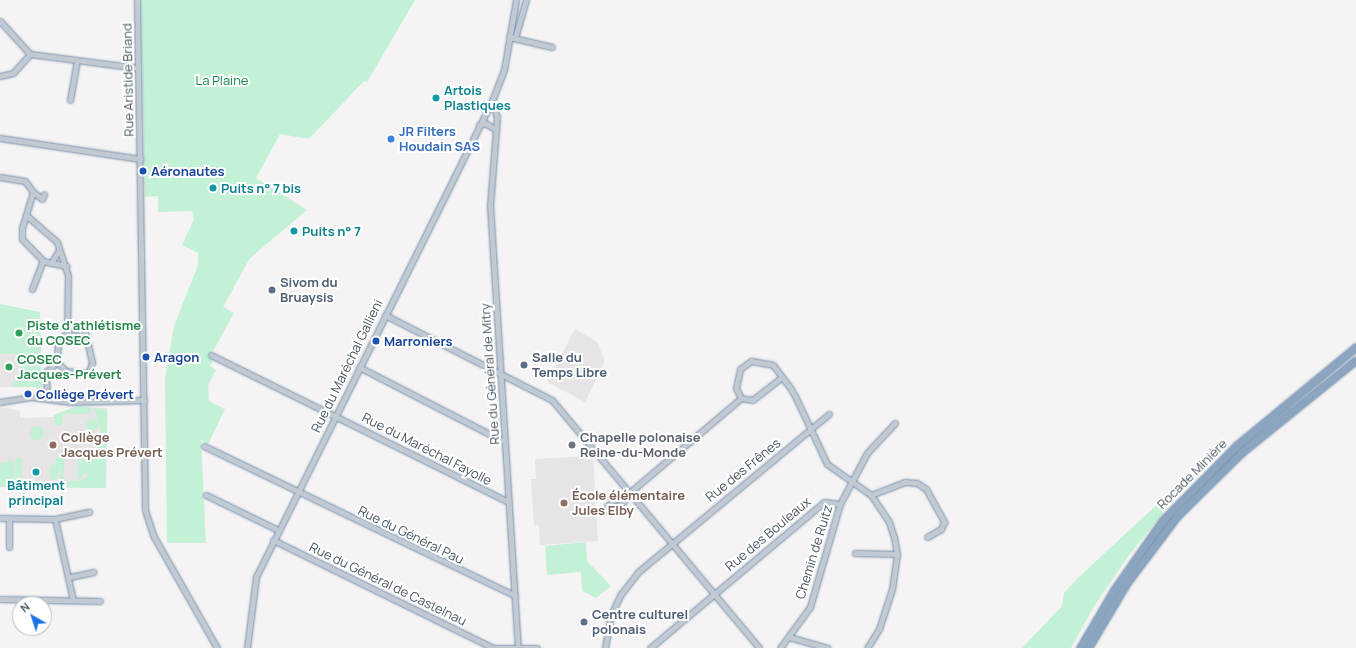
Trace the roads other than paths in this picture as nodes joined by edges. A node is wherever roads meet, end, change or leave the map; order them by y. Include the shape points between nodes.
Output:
1 (137, 0) edge
2 (516, 0) edge
3 (526, 0) edge
4 (0, 21) edge
5 (509, 37) junction
6 (515, 38) junction
7 (552, 47) dead end
8 (30, 54) junction
9 (76, 62) junction
10 (138, 68) junction
11 (0, 76) edge
12 (70, 100) dead end
13 (492, 101) junction
14 (479, 125) junction
15 (495, 129) junction
16 (0, 138) edge
17 (140, 159) junction
18 (0, 177) edge
19 (33, 192) junction
20 (44, 194) dead end
21 (26, 216) junction
22 (59, 250) junction
23 (43, 261) junction
24 (51, 263) junction
25 (66, 266) junction
26 (32, 289) dead end
27 (385, 315) junction
28 (67, 324) junction
29 (85, 332) junction
30 (67, 333) junction
31 (1356, 347) edge
32 (211, 355) dead end
33 (1356, 360) edge
34 (57, 362) junction
35 (359, 367) junction
36 (89, 371) junction
37 (96, 374) dead end
38 (502, 375) junction
39 (782, 377) junction
40 (46, 397) junction
41 (741, 398) junction
42 (144, 400) junction
43 (0, 402) edge
44 (829, 414) dead end
45 (335, 416) junction
46 (895, 424) dead end
47 (810, 430) junction
48 (505, 442) junction
49 (204, 446) dead end
50 (851, 483) junction
51 (298, 491) junction
52 (630, 492) junction
53 (206, 495) dead end
54 (871, 495) junction
55 (622, 499) dead end
56 (509, 502) junction
57 (840, 504) junction
58 (89, 512) dead end
59 (0, 518) edge
60 (9, 518) junction
61 (55, 519) junction
62 (278, 530) junction
63 (927, 537) dead end
64 (273, 540) junction
65 (672, 544) junction
66 (8, 547) dead end
67 (855, 553) dead end
68 (897, 554) junction
69 (93, 572) dead end
70 (70, 577) junction
71 (714, 594) junction
72 (515, 596) junction
73 (0, 599) edge
74 (73, 600) junction
75 (100, 601) dead end
76 (789, 637) junction
77 (217, 648) edge
78 (247, 648) edge
79 (495, 648) edge
80 (518, 648) edge
81 (537, 648) edge
82 (605, 648) edge
83 (650, 648) edge
84 (759, 648) edge
85 (780, 648) edge
86 (827, 648) edge
87 (867, 648) edge
88 (1080, 648) edge
89 (1088, 648) edge

1 - 10 street, Rue Aristide Briand
2 - 5 street, Rue du Maréchal Gallieni
3 - 6 street
4 - 8 street
5 - 6 street
5 - 13 street, Rue du Maréchal Gallieni via 504,70
6 - 7 street
8 - 9 street
8 - 11 street via 13,74
9 - 10 street
9 - 12 street
10 - 17 street, Rue Aristide Briand
13 - 14 street, Rue du Maréchal Gallieni
13 - 15 street, Rue du Général de Mitry via 497,109
14 - 15 street via 485,123
14 - 27 street, Rue du Maréchal Gallieni
15 - 38 street, Rue du Général de Mitry via 490,205
16 - 17 street
17 - 42 street, Rue Aristide Briand
18 - 19 street via 25,180
19 - 20 street via 42,199
19 - 21 street
21 - 22 street via 57,242
21 - 23 street via 22,240
22 - 24 street
22 - 25 street
23 - 24 street
23 - 26 street
24 - 25 street
25 - 28 street
27 - 35 street, Rue du Maréchal Gallieni
27 - 38 street
28 - 29 street via 83,326
28 - 30 street
29 - 30 street via 76,336
29 - 36 street via 92,363
30 - 34 street via 58,341
31 - 88 highway, Rocade Minière via 1237,445 1163,520 1114,590
32 - 45 street, Rue du Maréchal Fayolle
33 - 89 highway, Rocade Minière via 1242,452 1177,516 1126,584
34 - 36 street via 66,371
34 - 40 street via 46,372
35 - 45 street, Rue du Maréchal Gallieni
35 - 48 street
36 - 37 street
38 - 48 street, Rue du Général de Mitry
38 - 52 street via 519,381 552,400
39 - 41 street via 753,400
39 - 41 street via 767,362 751,361 736,379
39 - 47 street via 796,396
40 - 42 street via 70,402
40 - 43 street
41 - 52 street
42 - 77 street, Rue Aristide Briand via 145,510 150,529
44 - 47 street, Rue des Frênes
45 - 51 street, Rue du Maréchal Gallieni
45 - 56 street, Rue du Maréchal Fayolle
46 - 50 street, Chemin de Ruitz via 866,453
47 - 50 street via 827,464
47 - 65 street, Rue des Frênes
48 - 56 street, Rue du Général de Mitry
49 - 51 street, Rue du Général Pau
50 - 54 street
50 - 57 street, Chemin de Ruitz
51 - 62 street, Rue du Maréchal Gallieni
51 - 72 street, Rue du Général Pau
52 - 55 street
52 - 65 street
53 - 62 street
54 - 63 street via 904,482 917,483 926,489 944,522 941,529
54 - 68 street via 889,522
56 - 72 street, Rue du Général de Mitry
57 - 71 street, Rue des Bouleaux via 824,502
57 - 76 street, Chemin de Ruitz via 810,607
58 - 61 street
59 - 60 street
60 - 61 street
60 - 66 street
61 - 70 street
62 - 64 street, Rue du Maréchal Gallieni
64 - 78 street, Rue du Maréchal Gallieni via 253,584
64 - 79 street, Rue du Général de Castelnau
65 - 71 street
65 - 82 street, Rue des Frênes via 638,572 621,594 611,615
67 - 68 street
68 - 87 street via 887,610
69 - 70 street
70 - 74 street
71 - 83 street, Rue des Bouleaux
71 - 84 street
72 - 80 street, Rue du Général de Mitry
73 - 74 street
74 - 75 street
76 - 85 street, Chemin de Ruitz
76 - 86 street
79 - 80 street
80 - 81 street

